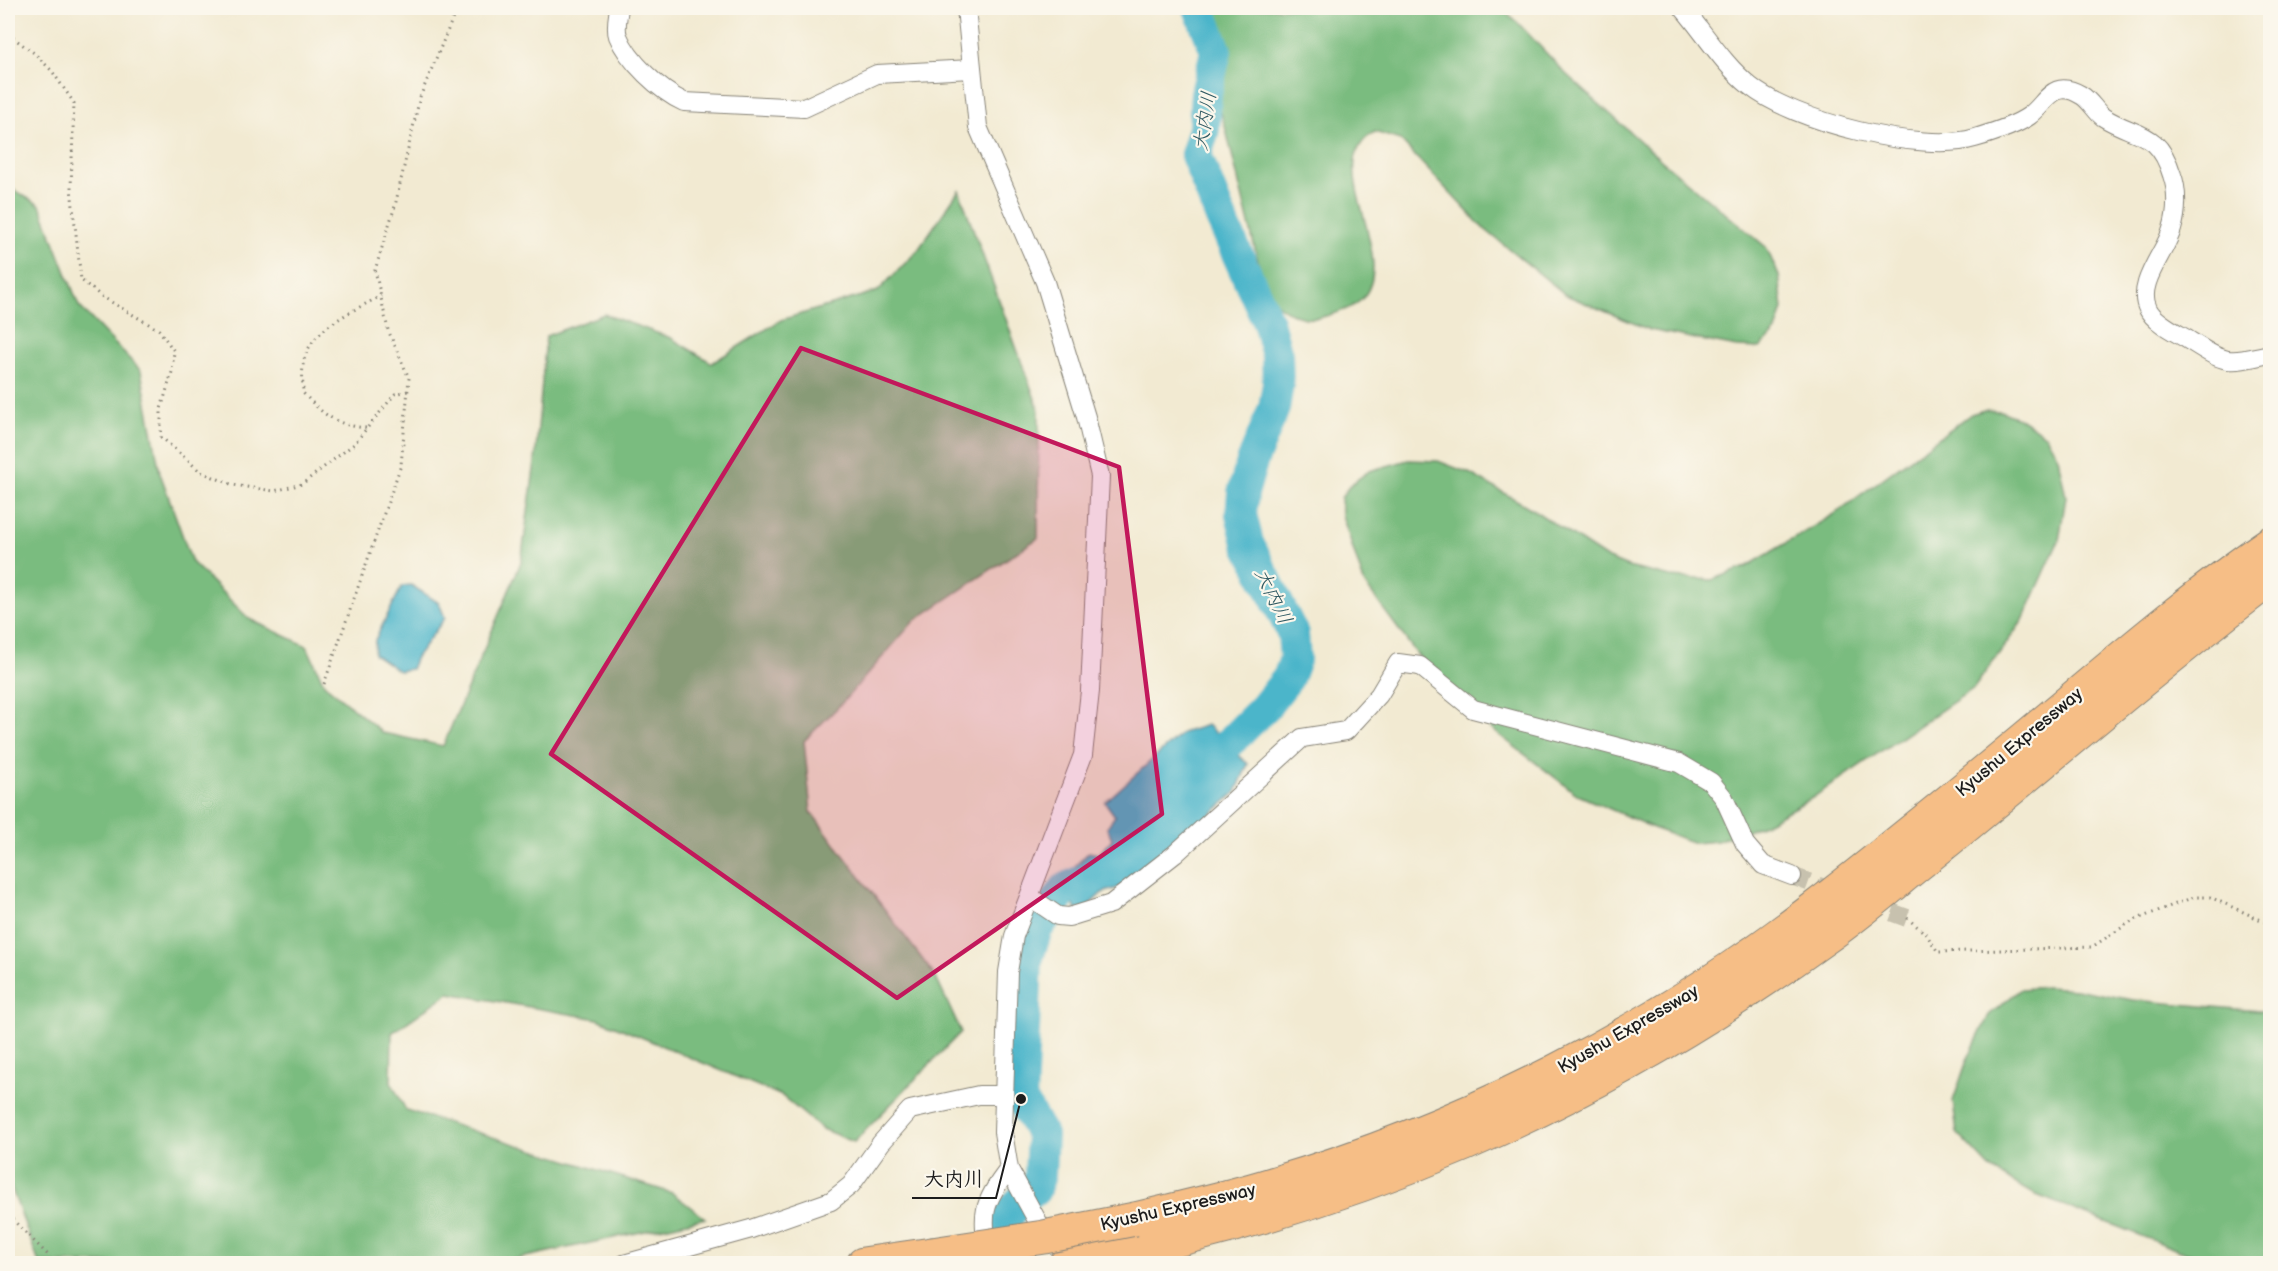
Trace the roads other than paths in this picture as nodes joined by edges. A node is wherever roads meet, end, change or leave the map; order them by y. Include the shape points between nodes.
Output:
1 (619, 8) edge
2 (966, 8) edge
3 (1683, 8) edge
4 (971, 69) junction
5 (2271, 354) edge
6 (2271, 543) edge
7 (2271, 579) edge
8 (1792, 876) tunnel mouth
9 (1030, 897) junction
10 (1003, 1095) junction
11 (1009, 1169) junction
12 (1138, 1234) junction
13 (624, 1263) edge
14 (862, 1263) edge
15 (990, 1263) edge
16 (1061, 1263) edge
17 (1066, 1263) edge

1 - 4 street via 616,33 626,50 670,96 684,102 804,108 877,74
2 - 4 street
3 - 5 street via 1726,64 1752,88 1814,120 1842,127 1913,139 1966,140 2021,121 2050,93 2061,89 2081,94 2102,116 2143,134 2155,144 2163,152 2173,178 2173,229 2149,278 2148,309 2180,335 2226,362
4 - 9 street via 978,127 1045,282 1100,476 1090,691 1083,755
6 - 12 highway, Kyushu Expressway via 2137,644 1976,780 1807,914 1708,984 1548,1075 1393,1143
7 - 12 highway, Kyushu Expressway via 1828,936 1655,1051 1558,1103 1408,1170 1274,1215
8 - 9 street via 1763,865 1745,844 1724,798 1711,782 1679,763 1473,709 1420,666 1398,663 1379,695 1346,731 1302,738 1175,854 1111,904 1069,917 1058,916
9 - 10 street via 1014,936 1008,972
10 - 11 street via 1002,1132
10 - 13 street via 979,1095 910,1110 851,1185 831,1201 751,1229
11 - 15 street via 984,1207
11 - 16 street
12 - 14 highway, Kyushu Expressway, bridge via 1044,1237
12 - 17 highway

